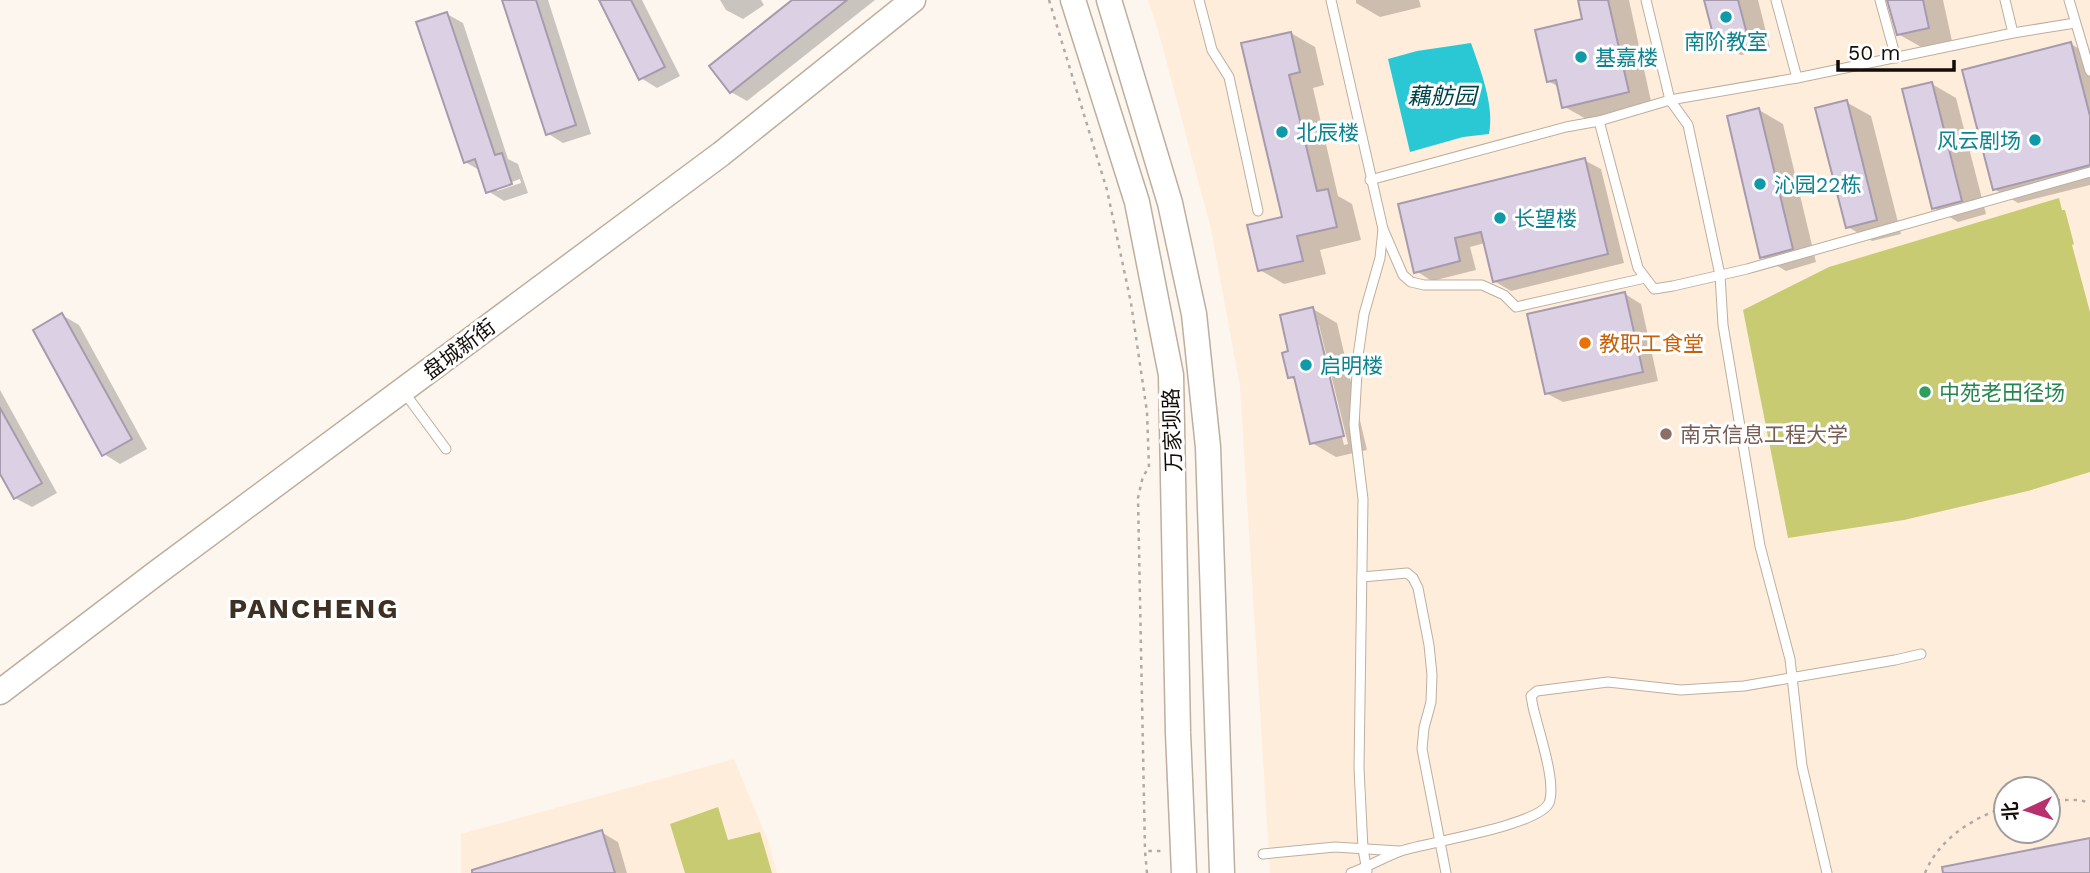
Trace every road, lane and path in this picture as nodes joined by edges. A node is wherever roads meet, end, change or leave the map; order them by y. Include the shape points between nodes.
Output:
1 (913, 0) edge
2 (1049, 0) edge
3 (1073, 0) edge
4 (1109, 0) edge
5 (1199, 0) edge
6 (1331, 0) edge
7 (1646, 0) edge
8 (1776, 0) edge
9 (1880, 0) edge
10 (2005, 0) edge
11 (2069, 0) edge
12 (2076, 23) junction
13 (2013, 33) junction
14 (1896, 58) junction
15 (2090, 71) edge
16 (1797, 78) junction
17 (1670, 100) junction
18 (1599, 121) junction
19 (2090, 172) edge
20 (1370, 180) junction
21 (1258, 211) dead end
22 (1382, 229) junction
23 (1720, 275) junction
24 (1645, 278) junction
25 (403, 390) junction
26 (446, 449) dead end
27 (1362, 577) junction
28 (1921, 654) dead end
29 (2, 686) edge
30 (2062, 800) edge
31 (2090, 803) edge
32 (1992, 812) edge
33 (1440, 842) junction
34 (1363, 849) junction
35 (1145, 851) dead end
36 (1400, 851) junction
37 (1263, 854) dead end
38 (1366, 870) edge
39 (1184, 873) edge
40 (1223, 873) edge
41 (1351, 873) edge
42 (1446, 873) edge
43 (1827, 873) edge
44 (1925, 873) edge

1 - 25 main road, 盘城新街 via 721,154
2 - 35 path via 1107,190 1131,303 1147,412 1149,468 1138,498
3 - 39 main road, 万家坝路 via 1137,202 1171,374
4 - 40 main road, 万家坝路 via 1170,203 1194,314 1208,447
5 - 21 lane via 1212,50 1229,77
6 - 20 lane
7 - 17 lane
8 - 16 lane
9 - 14 lane
10 - 13 lane
11 - 12 lane
12 - 13 lane
12 - 15 lane
13 - 14 lane
14 - 16 lane
16 - 17 lane
17 - 18 lane
17 - 23 lane via 1688,125
18 - 20 lane
18 - 24 lane via 1638,268
19 - 23 lane
20 - 22 lane
22 - 24 lane via 1403,275 1411,282 1482,285 1504,295 1516,307
22 - 27 lane via 1358,356 1354,425 1363,499
23 - 24 lane via 1654,289
23 - 43 lane via 1723,325 1760,546 1790,659 1802,766
25 - 26 lane
25 - 29 main road, 盘城新街
27 - 33 lane via 1407,573 1418,588 1432,675 1422,749
27 - 34 lane via 1359,768
28 - 33 lane via 1744,686 1681,690 1608,682 1537,691 1531,696 1551,778 1549,803 1524,820
30 - 31 path
32 - 44 path via 1966,824 1938,852
33 - 36 lane
33 - 42 lane
34 - 36 lane
34 - 37 lane
34 - 38 lane
36 - 38 lane
38 - 41 lane

